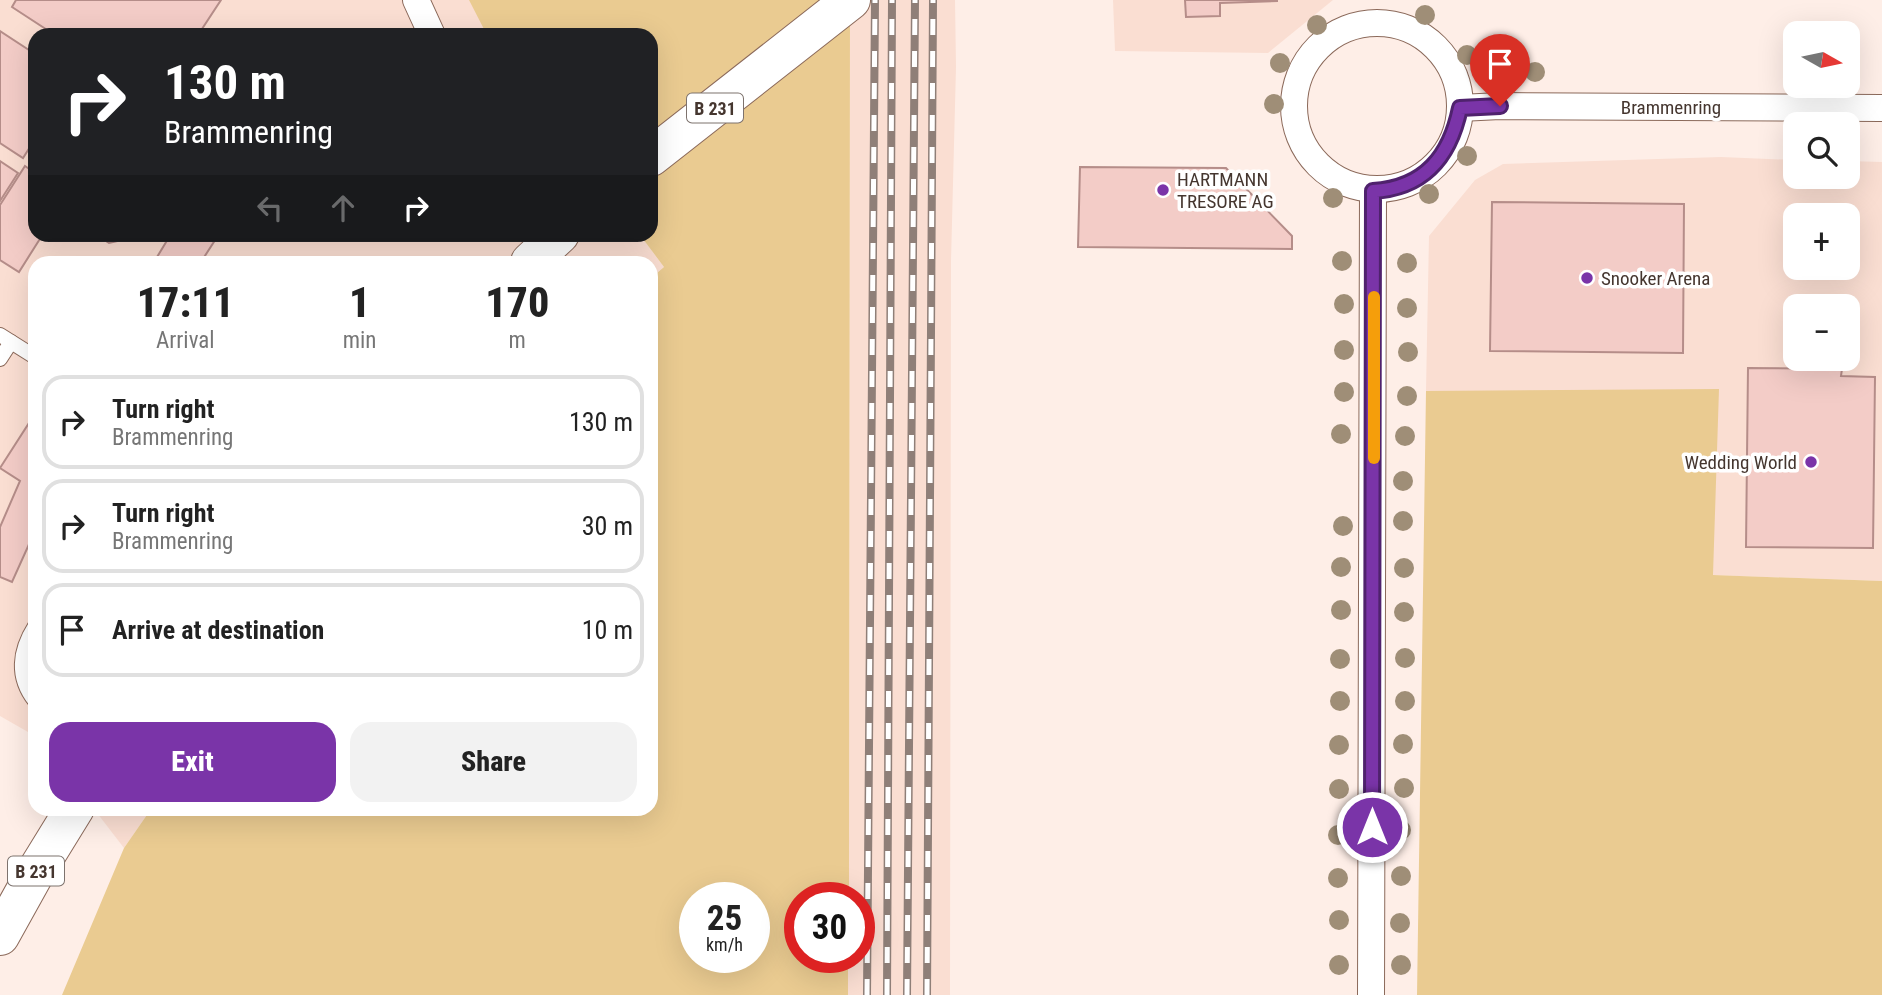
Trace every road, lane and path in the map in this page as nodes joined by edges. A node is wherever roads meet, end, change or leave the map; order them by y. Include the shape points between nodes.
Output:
1 (416, 0) edge
2 (851, 0) edge
3 (1388, 11) edge
4 (429, 28) edge
5 (1460, 108) junction
6 (1882, 108) edge
7 (658, 152) edge
8 (1373, 191) junction
9 (551, 242) edge
10 (536, 256) edge
11 (6, 338) edge
12 (28, 352) edge
13 (0, 359) edge
14 (28, 637) edge
15 (28, 692) edge
16 (70, 816) edge
17 (0, 936) edge
18 (1371, 995) edge

1 - 4 street
2 - 7 main road, B 231
3 - 5 street via 1435,46 1452,74
3 - 8 street via 1324,43 1304,68 1295,93 1297,121 1310,153 1335,177
5 - 6 street, Brammenring
5 - 8 street via 1448,146 1429,169 1406,185
8 - 18 street
9 - 10 main road
11 - 12 lane
11 - 13 lane
14 - 15 lane via 21,664
16 - 17 main road, B 231

